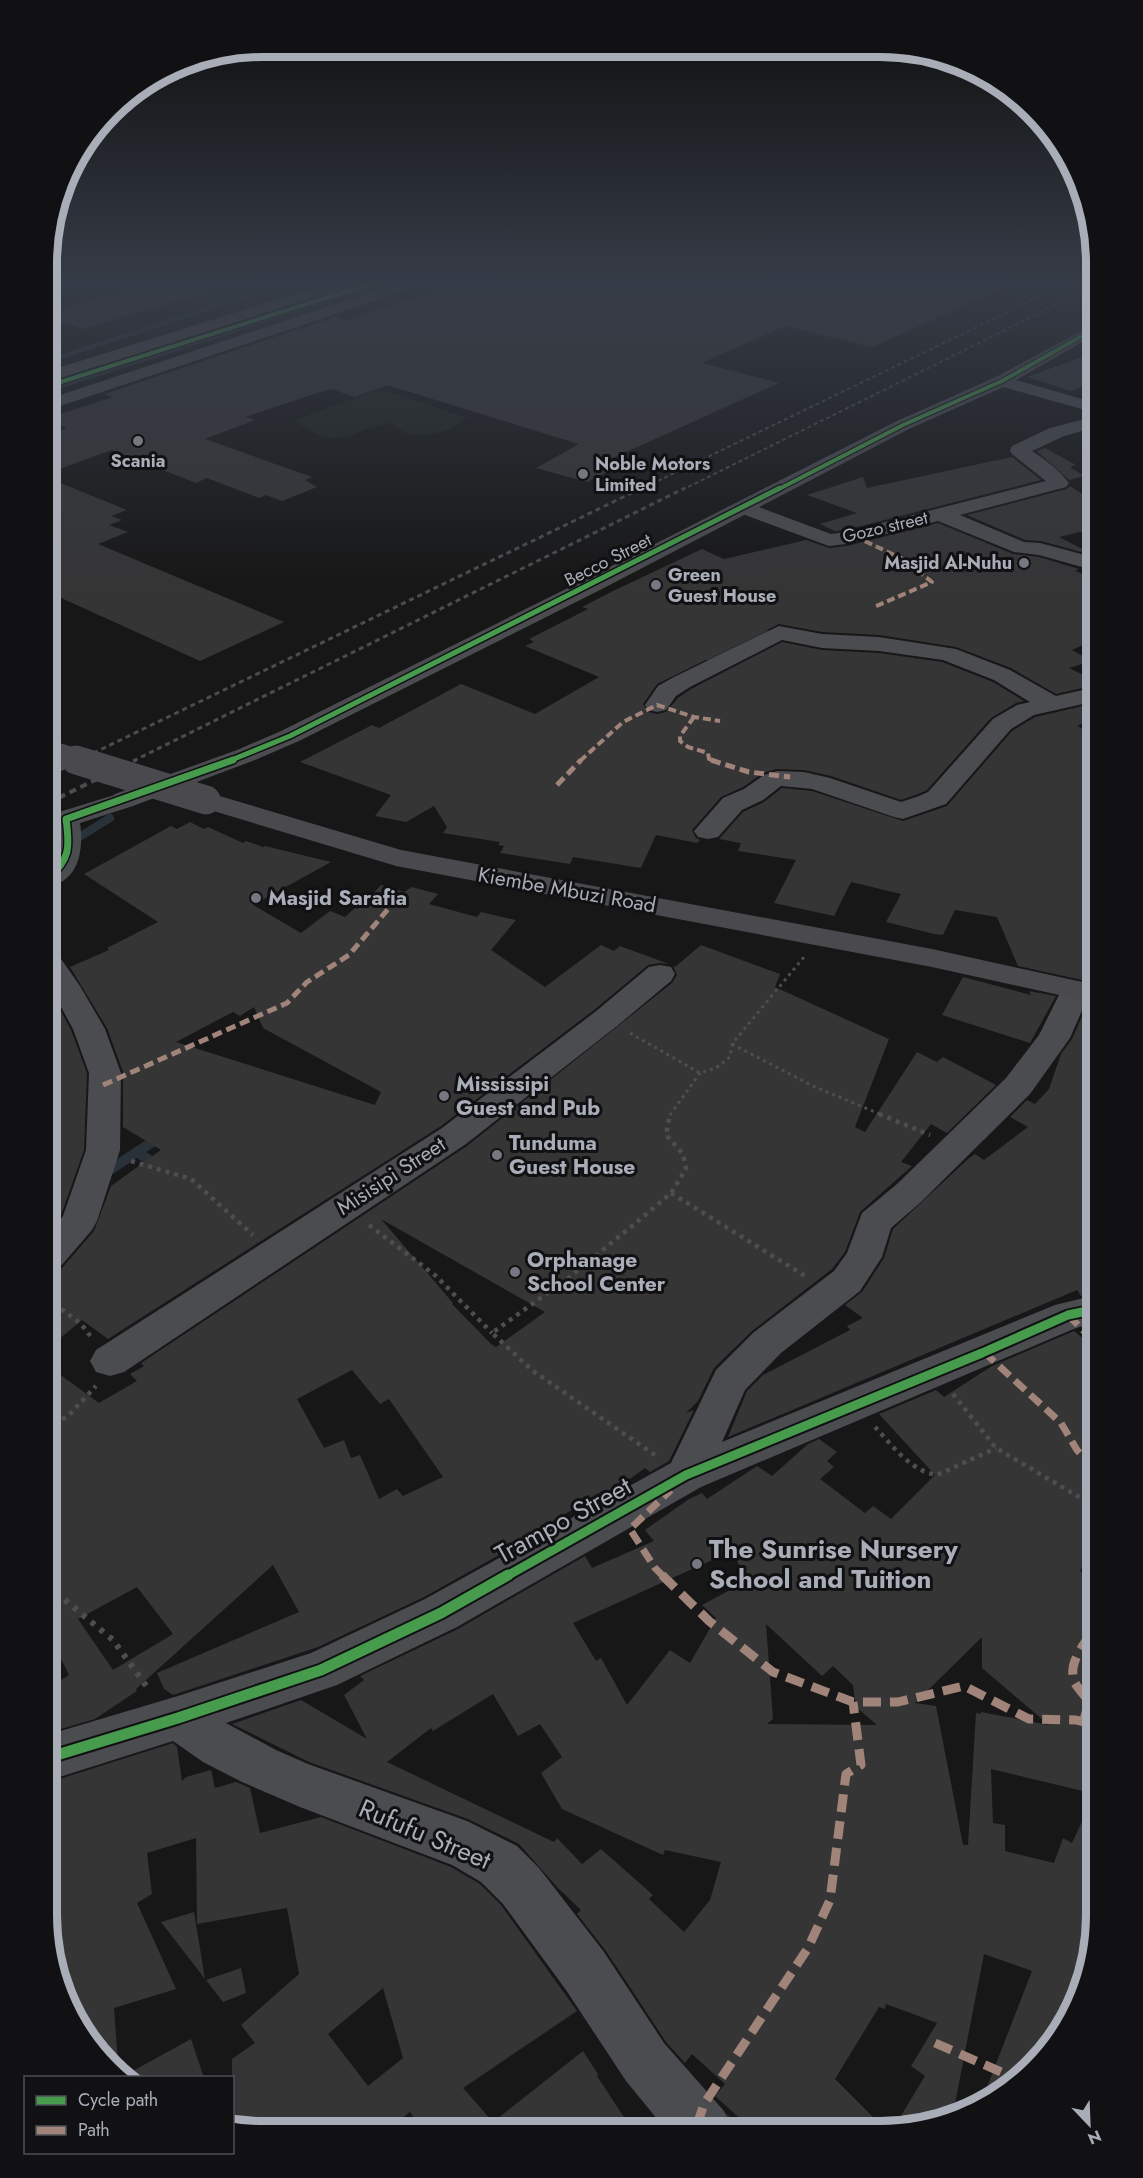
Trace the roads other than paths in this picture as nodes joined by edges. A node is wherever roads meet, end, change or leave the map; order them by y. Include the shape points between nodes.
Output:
1 (115, 383) edge
2 (998, 383) edge
3 (1008, 383) edge
4 (57, 402) edge
5 (1086, 405) edge
6 (1086, 424) edge
7 (744, 508) junction
8 (940, 514) junction
9 (1086, 562) edge
10 (1086, 696) edge
11 (1052, 704) junction
12 (657, 705) dead end
13 (57, 753) edge
14 (57, 823) edge
15 (708, 831) dead end
16 (57, 871) edge
17 (660, 974) dead end
18 (57, 975) edge
19 (1086, 992) edge
20 (57, 1246) edge
21 (1086, 1312) edge
22 (110, 1361) road end
23 (686, 1475) junction
24 (178, 1718) junction
25 (57, 1755) edge
26 (695, 2121) edge

1 - 4 street
2 - 7 street, Becco Street via 903,425
3 - 5 street
6 - 8 street via 1019,450 1059,483
7 - 8 street, Gozo street via 829,540
7 - 14 street, Becco Street via 290,736
8 - 9 street, Gozo street via 1021,548 1040,549
10 - 11 street
11 - 12 street via 1002,675 948,654 779,633 682,682 667,691
11 - 15 street via 1026,710 1002,724 937,798 903,812 790,777 775,779 749,797 739,799 723,811
13 - 19 main road, Kiembe Mbuzi Road, bridge via 396,858 817,936
14 - 16 street via 69,837 64,865
17 - 22 street, Misisipi Street via 454,1136
18 - 20 street via 88,1029 105,1072 103,1150 79,1221
19 - 23 street via 1018,1086 875,1222 864,1257 847,1281 767,1343 730,1381
21 - 23 street, Trampo Street via 1068,1315
23 - 24 street, Trampo Street via 441,1614 321,1670
24 - 25 street, Trampo Street
24 - 26 street, Rufufu Street via 259,1766 467,1846 499,1864 521,1886 585,1971 645,2062

